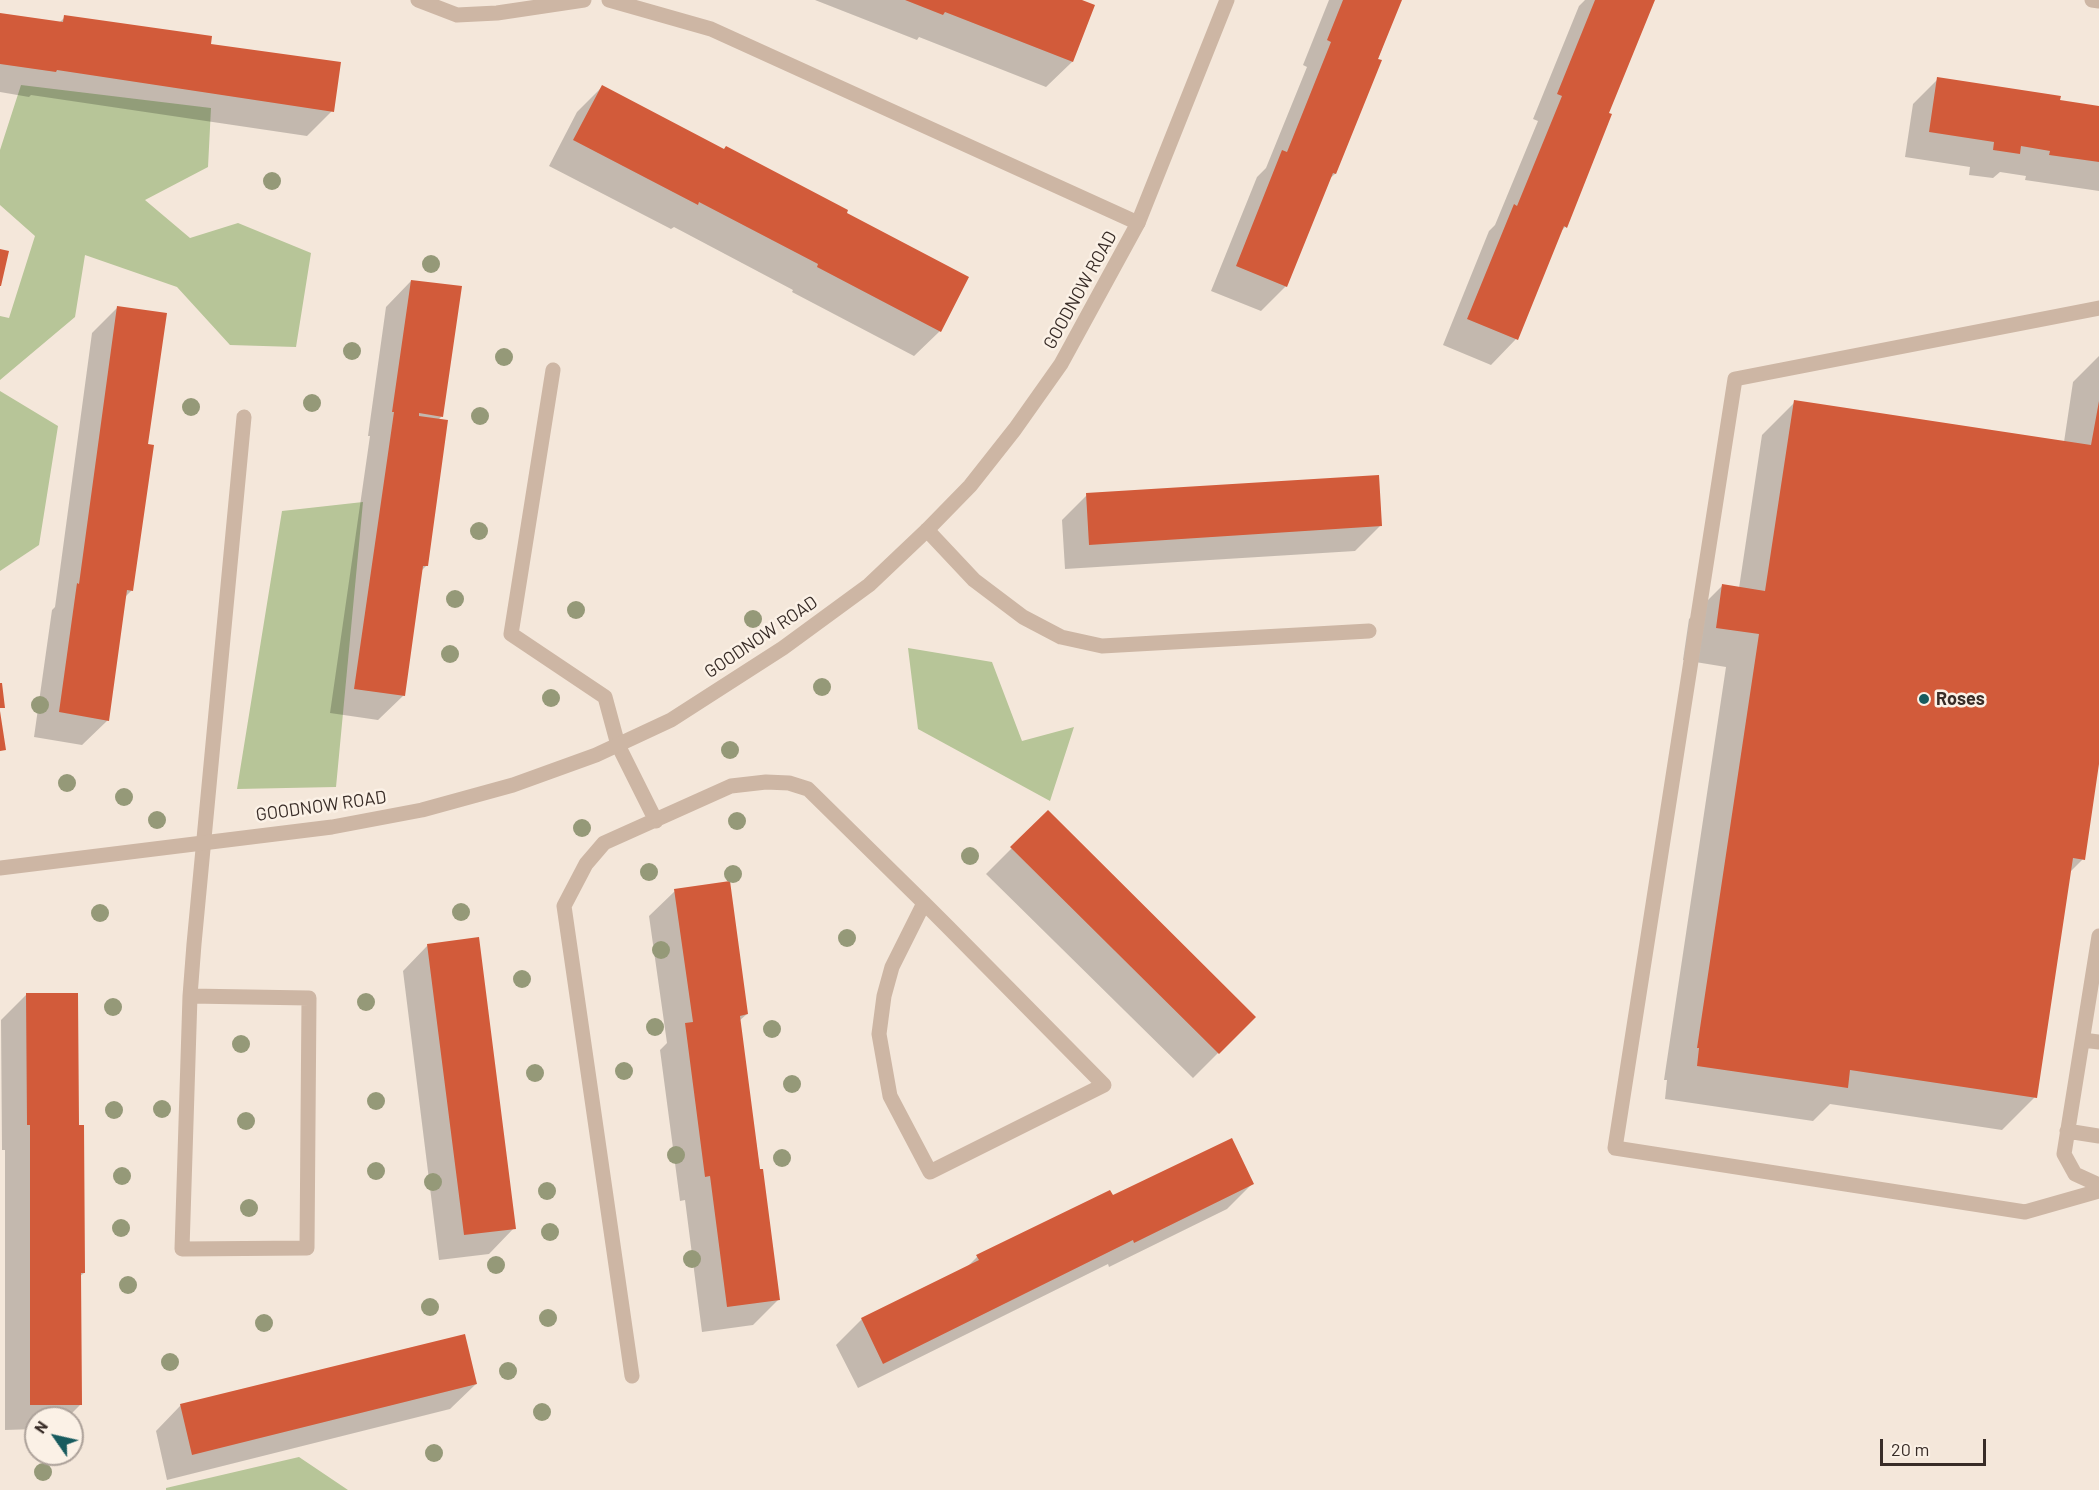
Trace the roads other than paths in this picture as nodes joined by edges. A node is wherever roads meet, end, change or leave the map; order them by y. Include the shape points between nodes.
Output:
1 (418, 0) edge
2 (584, 0) edge
3 (1227, 0) edge
4 (2092, 0) edge
5 (613, 1) edge
6 (2099, 1) edge
7 (1138, 223) junction
8 (2099, 308) edge
9 (553, 370) dead end
10 (244, 417) dead end
11 (927, 530) junction
12 (1369, 631) dead end
13 (618, 745) junction
14 (656, 821) junction
15 (203, 842) junction
16 (0, 868) edge
17 (924, 903) junction
18 (2099, 936) edge
19 (190, 996) junction
20 (2083, 1040) junction
21 (2099, 1042) edge
22 (2067, 1131) junction
23 (2099, 1136) edge
24 (2099, 1185) edge
25 (2099, 1191) edge
26 (632, 1376) dead end

1 - 2 street via 457,15
3 - 7 street, GOODNOW ROAD
4 - 6 street
5 - 7 street via 711,29
7 - 11 street, GOODNOW ROAD via 1061,364 970,486
8 - 25 street via 1736,379 1615,1148 2025,1212
9 - 13 street via 511,634 605,697
10 - 15 street
11 - 12 street via 974,580 1023,617 1061,638 1102,646
11 - 13 street, GOODNOW ROAD via 869,585 783,648 671,720
13 - 14 street
13 - 15 street, GOODNOW ROAD via 513,785 422,810
14 - 17 street via 731,786 789,783 808,789
14 - 26 street via 604,843 586,864 564,906
15 - 16 street, GOODNOW ROAD
15 - 19 street
17 - 17 street via 1104,1085 930,1172 890,1096 879,1034 892,967
18 - 20 street
19 - 19 street via 182,1249 307,1248 309,998
20 - 21 street
20 - 22 street
22 - 23 street
22 - 24 street via 2064,1154 2075,1174

